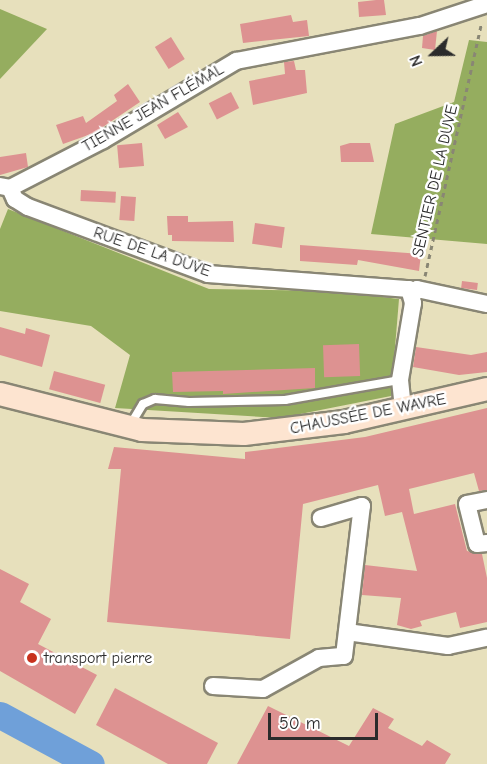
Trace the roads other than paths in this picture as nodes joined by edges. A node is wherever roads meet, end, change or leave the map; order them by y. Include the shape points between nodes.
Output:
1 (486, 5) edge
2 (5, 187) edge
3 (415, 292) junction
4 (487, 304) edge
5 (400, 380) junction
6 (487, 389) edge
7 (0, 394) edge
8 (403, 409) junction
9 (129, 428) junction
10 (487, 500) edge
11 (321, 518) dead end
12 (487, 543) edge
13 (347, 632) junction
14 (487, 638) edge
15 (213, 686) dead end

1 - 2 street, TIENNE JEAN FLÉMAL via 420,26 236,61 103,140
2 - 3 street, RUE DE LA DUVE via 28,207 208,274 382,285
3 - 4 street, RUE DE LA DUVE
3 - 5 street
5 - 8 street
5 - 9 lane via 285,400 155,399 143,404
6 - 8 main road, CHAUSSÉE DE WAVRE
7 - 9 main road, CHAUSSÉE DE WAVRE
8 - 9 main road, CHAUSSÉE DE WAVRE via 299,430 244,434
10 - 12 street via 467,504 477,544
11 - 13 street via 362,506
13 - 14 street via 448,646
13 - 15 street via 344,656 319,658 263,689

